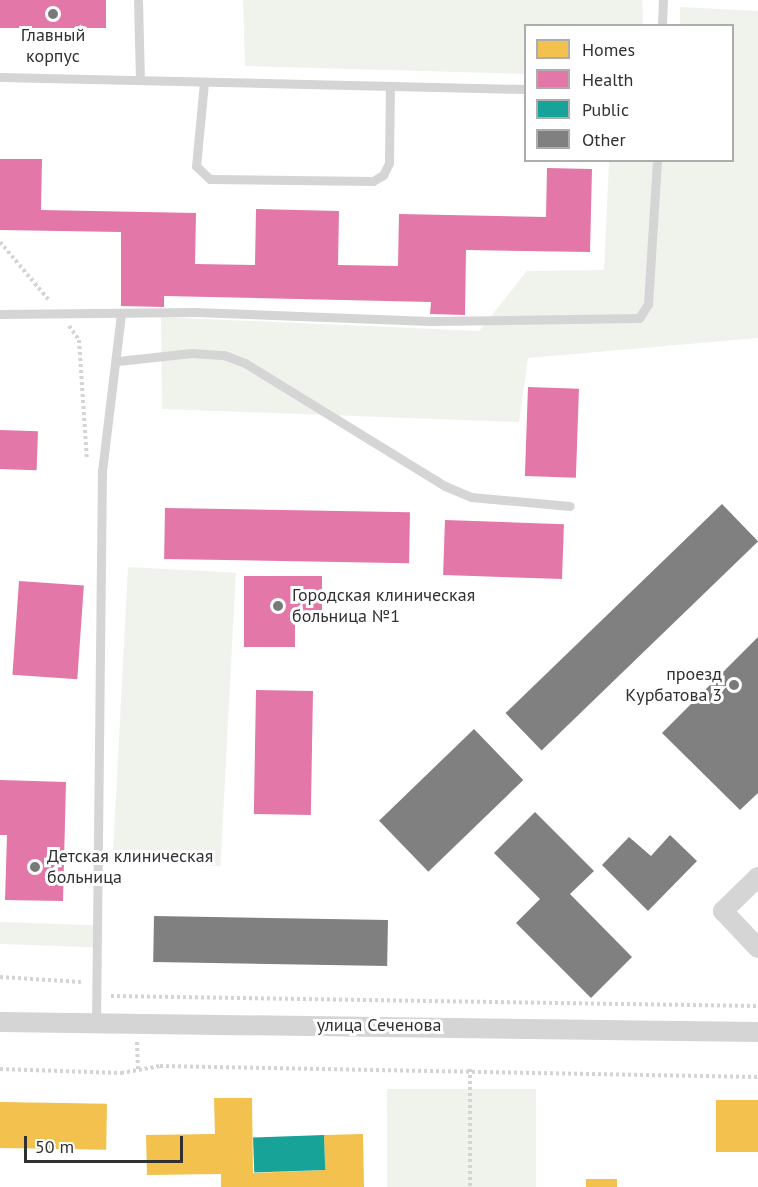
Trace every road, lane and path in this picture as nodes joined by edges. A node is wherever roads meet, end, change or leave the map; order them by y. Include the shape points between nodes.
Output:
1 (138, 0) edge
2 (663, 0) edge
3 (662, 24) edge
4 (0, 77) edge
5 (140, 80) junction
6 (204, 82) junction
7 (390, 86) junction
8 (524, 89) edge
9 (657, 162) edge
10 (0, 242) edge
11 (0, 314) edge
12 (121, 314) junction
13 (61, 315) junction
14 (118, 362) junction
15 (87, 467) dead end
16 (570, 506) dead end
17 (758, 877) edge
18 (758, 948) edge
19 (0, 977) edge
20 (97, 996) junction
21 (758, 1006) edge
22 (0, 1022) edge
23 (96, 1024) junction
24 (758, 1032) edge
25 (470, 1069) junction
26 (0, 1070) edge
27 (758, 1077) edge
28 (470, 1187) edge

1 - 5 lane
2 - 3 lane
4 - 5 lane
5 - 6 lane
6 - 7 lane
6 - 7 lane via 196,166 210,179 373,181 383,175 389,163
7 - 8 lane
9 - 12 lane via 648,304 639,318 430,321 195,312
10 - 13 path
11 - 13 lane
12 - 13 lane
12 - 14 lane
13 - 15 path via 79,340
14 - 16 lane via 192,353 224,355 245,363 445,486 471,497
14 - 20 lane via 102,471
17 - 18 street via 723,911
19 - 20 path via 78,979
20 - 21 path
20 - 23 lane
22 - 23 street, улица Сеченова
23 - 24 street, улица Сеченова
25 - 26 path via 160,1066 121,1073
25 - 27 path
25 - 28 path

